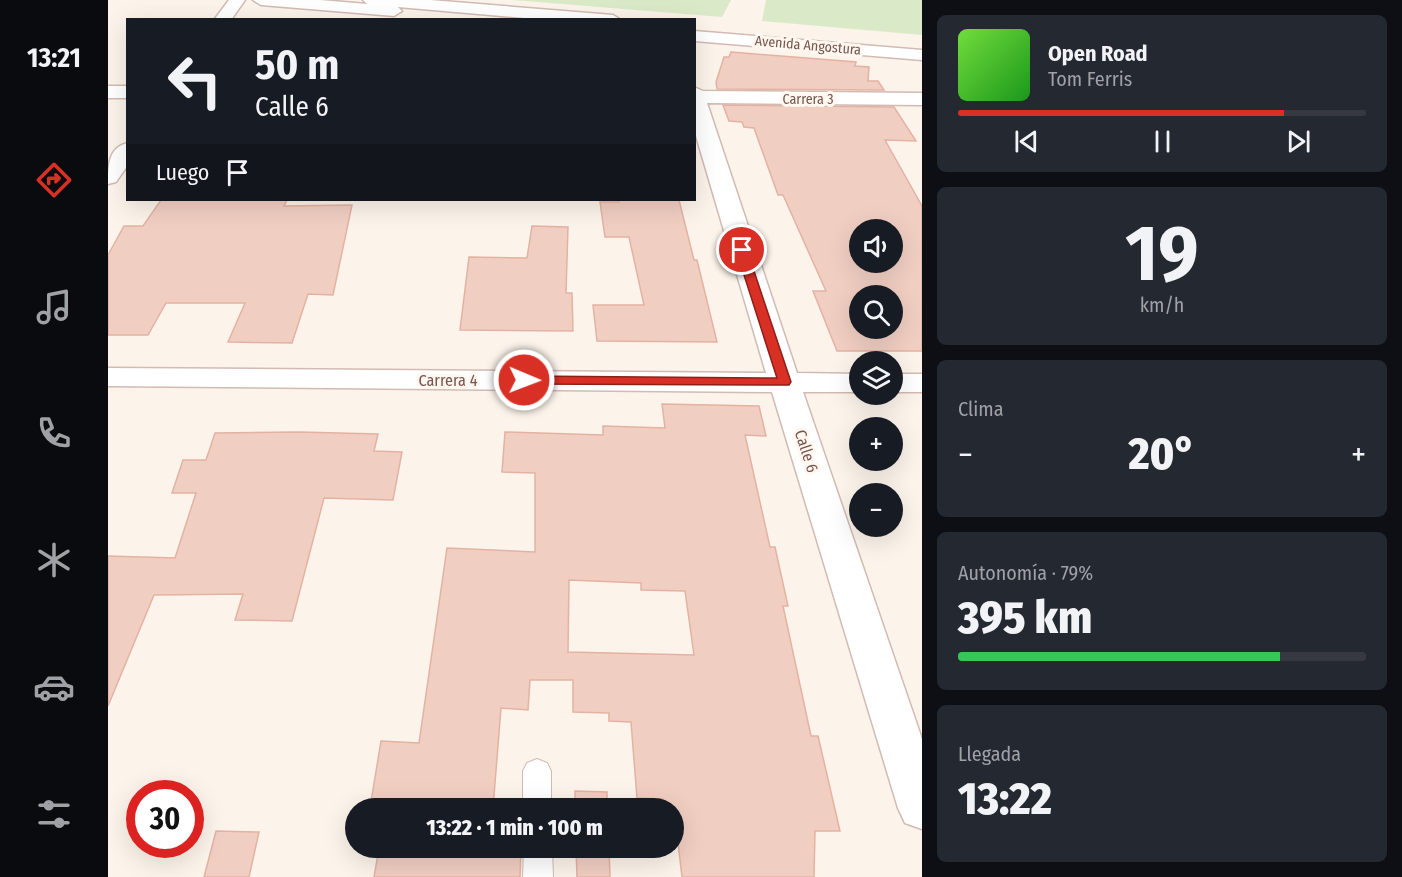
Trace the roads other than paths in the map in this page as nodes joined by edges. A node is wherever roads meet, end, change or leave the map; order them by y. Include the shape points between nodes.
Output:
1 (237, 0) edge
2 (261, 0) edge
3 (371, 0) edge
4 (224, 18) edge
5 (473, 18) edge
6 (589, 18) edge
7 (696, 26) edge
8 (696, 36) edge
9 (922, 45) edge
10 (922, 55) edge
11 (108, 92) edge
12 (126, 92) edge
13 (696, 96) edge
14 (696, 99) edge
15 (922, 99) edge
16 (126, 152) edge
17 (108, 177) edge
18 (108, 377) edge
19 (784, 382) junction
20 (849, 383) edge
21 (903, 383) edge
22 (922, 383) edge
23 (537, 771) dead end
24 (537, 798) edge
25 (922, 808) edge
26 (538, 858) edge
27 (538, 877) edge

1 - 4 street
2 - 5 street
3 - 6 street
7 - 9 street, Avenida Angostura
8 - 10 street, Avenida Angostura
11 - 12 street
13 - 15 street, Carrera 3
14 - 19 street, Calle 6
16 - 17 street
18 - 19 street, Carrera 4
19 - 20 street, Carrera 4
19 - 25 street, Calle 6
21 - 22 street
23 - 24 lane
26 - 27 lane

